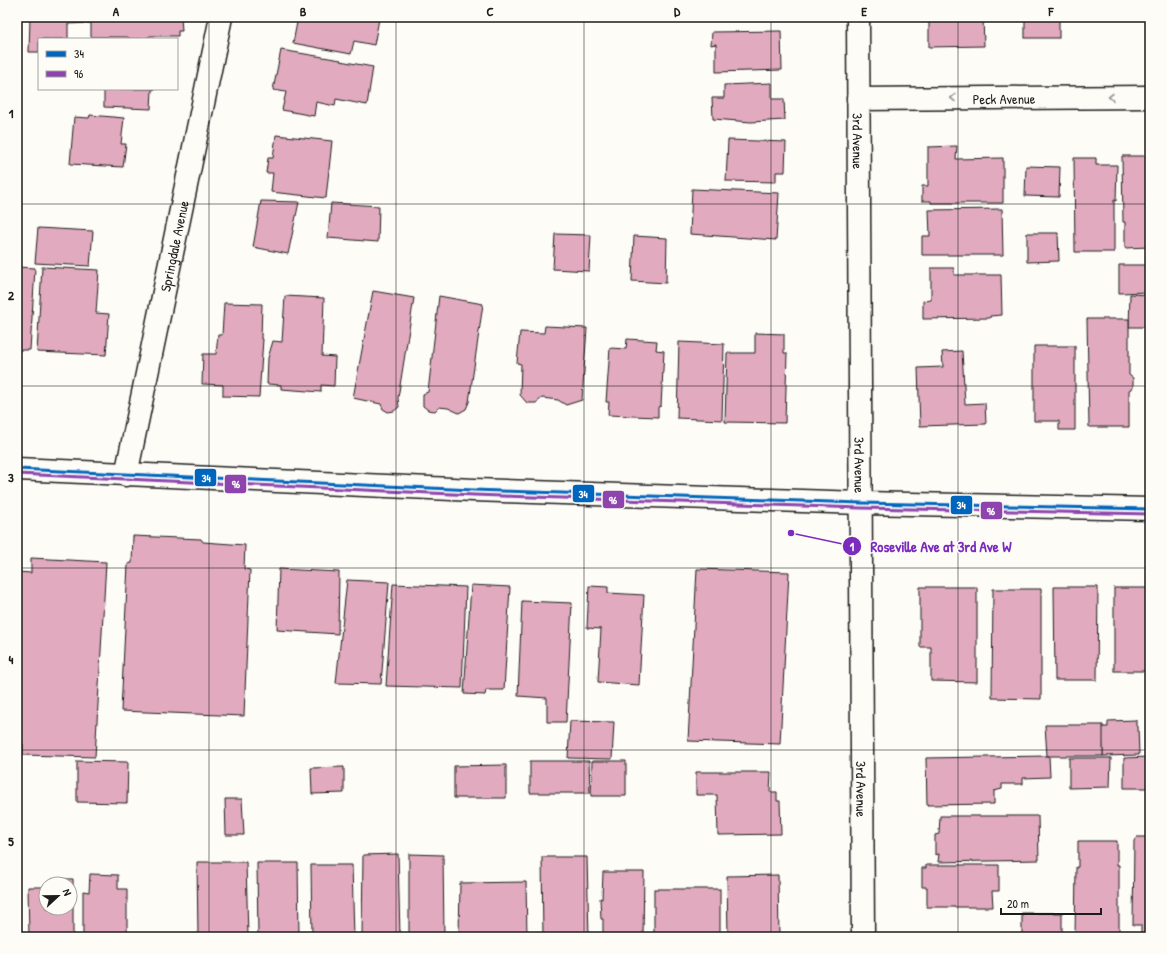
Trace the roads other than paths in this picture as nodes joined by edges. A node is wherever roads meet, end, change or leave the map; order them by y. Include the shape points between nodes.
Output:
1 (221, 17) edge
2 (858, 17) edge
3 (1150, 97) edge
4 (858, 99) junction
5 (17, 469) edge
6 (126, 475) junction
7 (861, 503) junction
8 (1150, 509) edge
9 (863, 937) edge

1 - 6 street, Springdale Avenue
2 - 4 street, 3rd Avenue
3 -> 4 street, Peck Avenue
4 - 7 street, 3rd Avenue
5 - 6 street
6 - 7 street
7 - 8 street
7 - 9 street, 3rd Avenue

